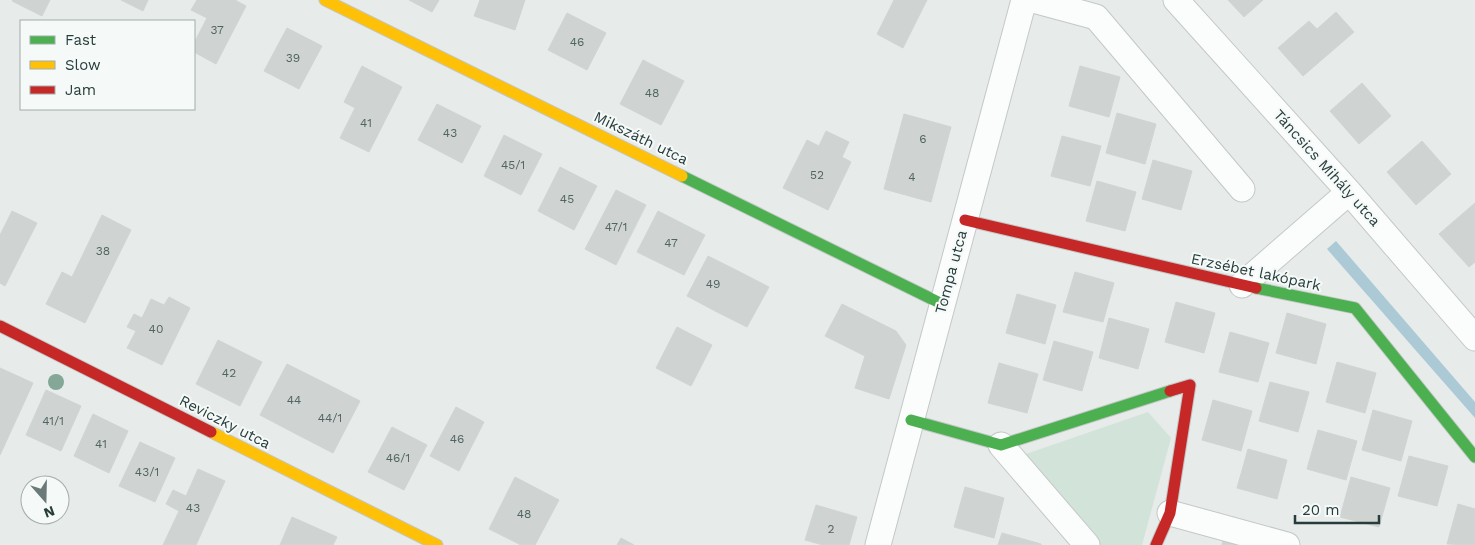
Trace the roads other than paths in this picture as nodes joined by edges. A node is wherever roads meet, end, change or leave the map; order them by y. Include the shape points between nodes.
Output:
1 (325, 0) edge
2 (1024, 0) edge
3 (1033, 0) edge
4 (1176, 0) edge
5 (1242, 189) dead end
6 (1349, 192) junction
7 (965, 220) junction
8 (1242, 285) junction
9 (942, 304) junction
10 (0, 326) edge
11 (1475, 338) edge
12 (911, 420) junction
13 (1001, 445) junction
14 (1475, 457) edge
15 (1170, 513) junction
16 (436, 545) edge
17 (878, 545) edge
18 (1087, 545) edge
19 (1156, 545) edge
20 (1287, 545) edge

1 - 9 street, Mikszáth utca
2 - 7 street, Tompa utca
3 - 5 street via 1096,17
4 - 6 street, Táncsics Mihály utca
6 - 8 street
6 - 11 street, Táncsics Mihály utca
7 - 8 street, Erzsébet lakópark
7 - 9 street, Tompa utca
8 - 14 street, Erzsébet lakópark via 1355,308
9 - 12 street, Tompa utca
10 - 16 street, Reviczky utca
12 - 13 street
12 - 17 street, Tompa utca
13 - 15 street via 1190,385
13 - 18 street
15 - 19 street
15 - 20 street

